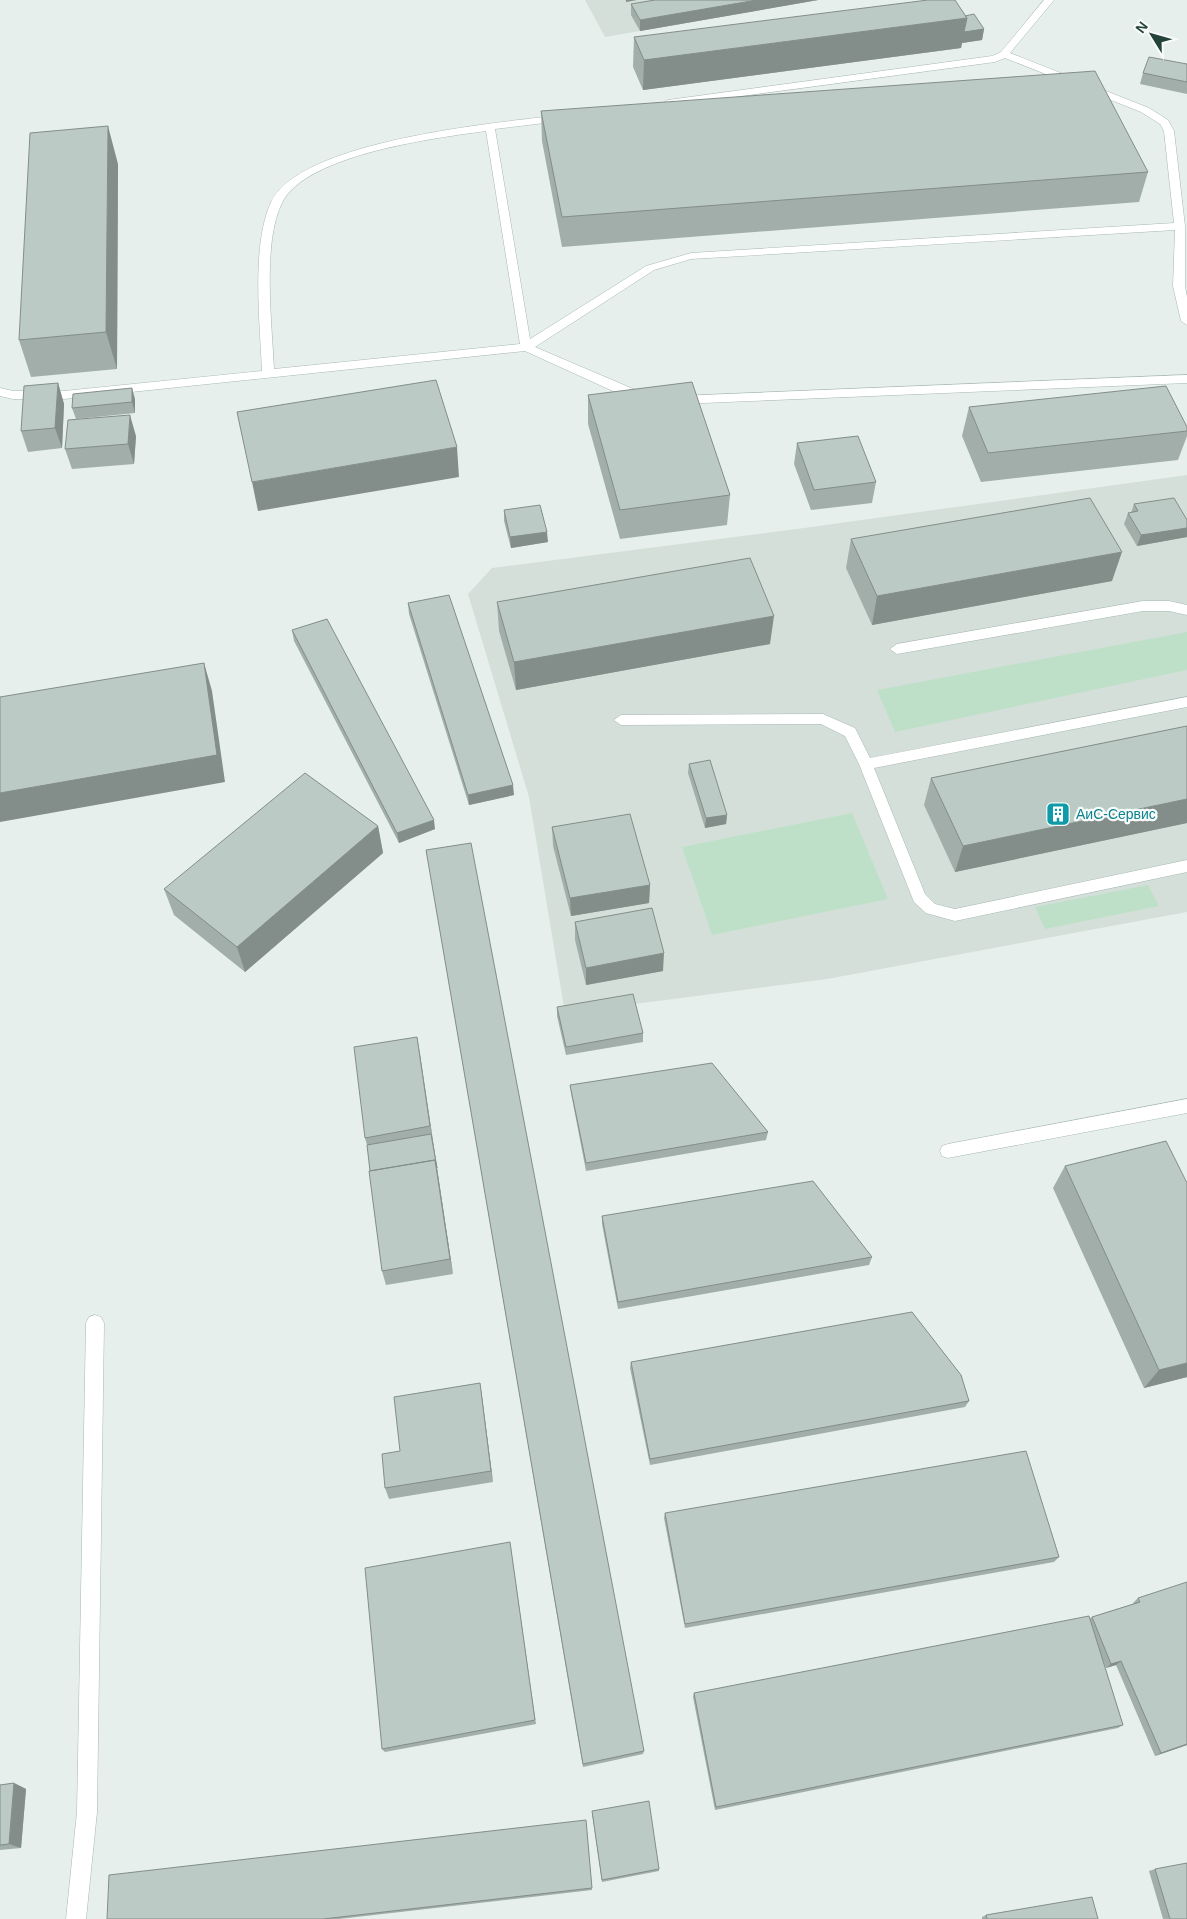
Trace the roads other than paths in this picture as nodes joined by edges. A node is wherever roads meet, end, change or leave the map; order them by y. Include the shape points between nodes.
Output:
1 (1049, 0) edge
2 (1004, 54) junction
3 (657, 105) edge
4 (569, 116) edge
5 (490, 127) junction
6 (1180, 226) junction
7 (1187, 321) edge
8 (526, 347) junction
9 (268, 374) junction
10 (1187, 379) edge
11 (0, 392) edge
12 (654, 400) edge
13 (670, 400) edge
14 (1187, 610) edge
15 (897, 649) dead end
16 (1187, 702) edge
17 (620, 720) dead end
18 (866, 764) junction
19 (1187, 866) edge
20 (1187, 1106) edge
21 (948, 1151) dead end
22 (95, 1323) dead end
23 (76, 1919) edge

1 - 2 lane
2 - 3 lane via 982,62
2 - 6 lane via 1145,110 1164,122 1169,132
4 - 5 lane
5 - 8 lane
5 - 9 lane via 430,136 354,154 321,166 289,186 277,200 266,238
6 - 7 lane via 1179,286
6 - 8 lane via 691,256 650,268
8 - 9 lane
8 - 12 lane via 630,394
9 - 11 lane via 64,395 28,396
10 - 13 lane
14 - 15 lane via 1143,606
16 - 18 lane
17 - 18 lane via 823,719 850,732
18 - 19 lane via 919,898 931,909 955,914
20 - 21 lane
22 - 23 lane via 86,1812

